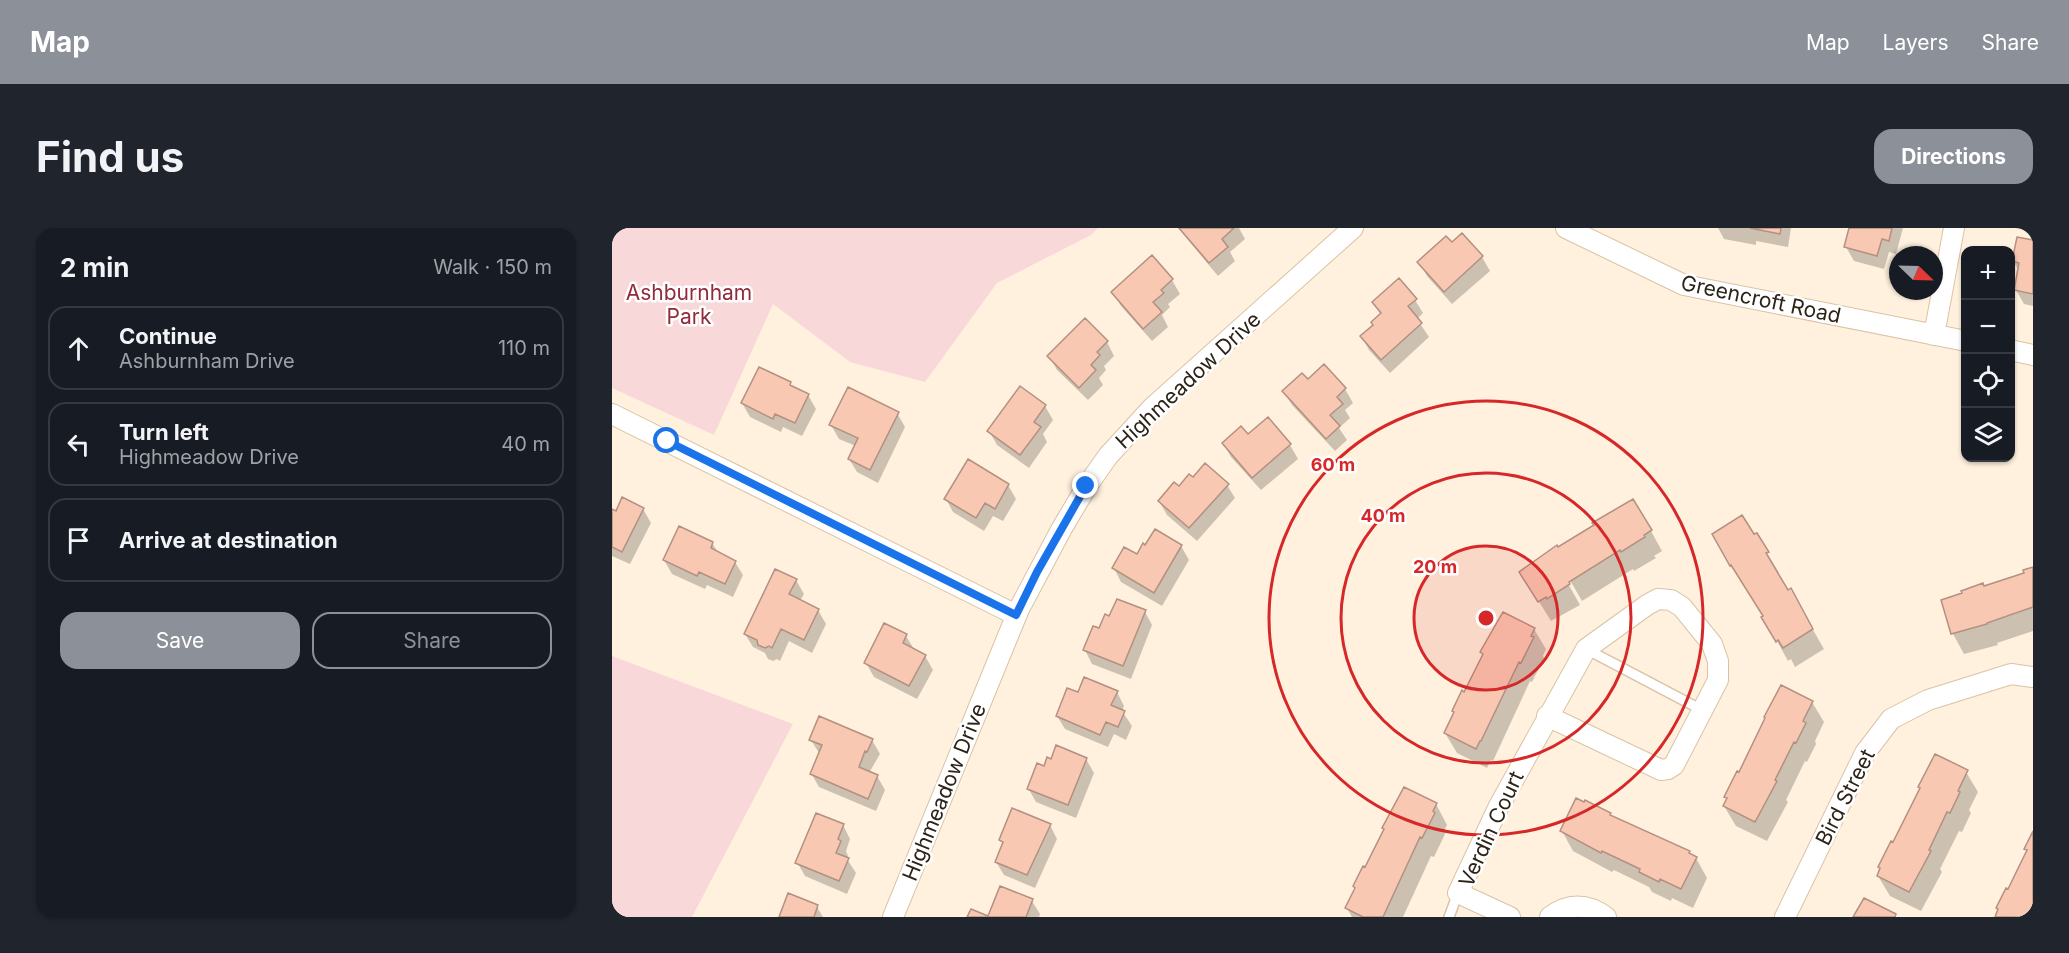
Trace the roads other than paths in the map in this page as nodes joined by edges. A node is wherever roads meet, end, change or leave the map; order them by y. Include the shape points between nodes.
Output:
1 (1353, 228) edge
2 (1566, 228) edge
3 (1954, 228) edge
4 (1934, 335) junction
5 (1961, 340) edge
6 (2015, 351) edge
7 (2033, 355) edge
8 (612, 414) edge
9 (1016, 615) junction
10 (1586, 649) junction
11 (2033, 677) edge
12 (1702, 710) junction
13 (1547, 717) junction
14 (1458, 893) junction
15 (893, 917) edge
16 (1449, 917) edge
17 (1510, 917) edge
18 (1550, 917) edge
19 (1606, 917) edge
20 (1785, 917) edge

1 - 9 street, Highmeadow Drive via 1152,408 1108,456 1086,486
2 - 4 street, Greencroft Road via 1683,285
3 - 4 street
4 - 5 street, Greencroft Road
6 - 7 street
8 - 9 street
9 - 15 street, Highmeadow Drive
10 - 12 lane
10 - 12 street, Verdin Court via 1647,605 1671,600 1682,607 1712,644 1718,661 1718,680
10 - 13 street, Verdin Court
11 - 20 street, Bird Street via 2011,674 1928,700 1891,719 1865,753
12 - 13 street, Verdin Court via 1674,765 1660,770
13 - 14 street, Verdin Court
14 - 16 lane
14 - 17 street, Verdin Court
18 - 19 street via 1570,906 1584,906

